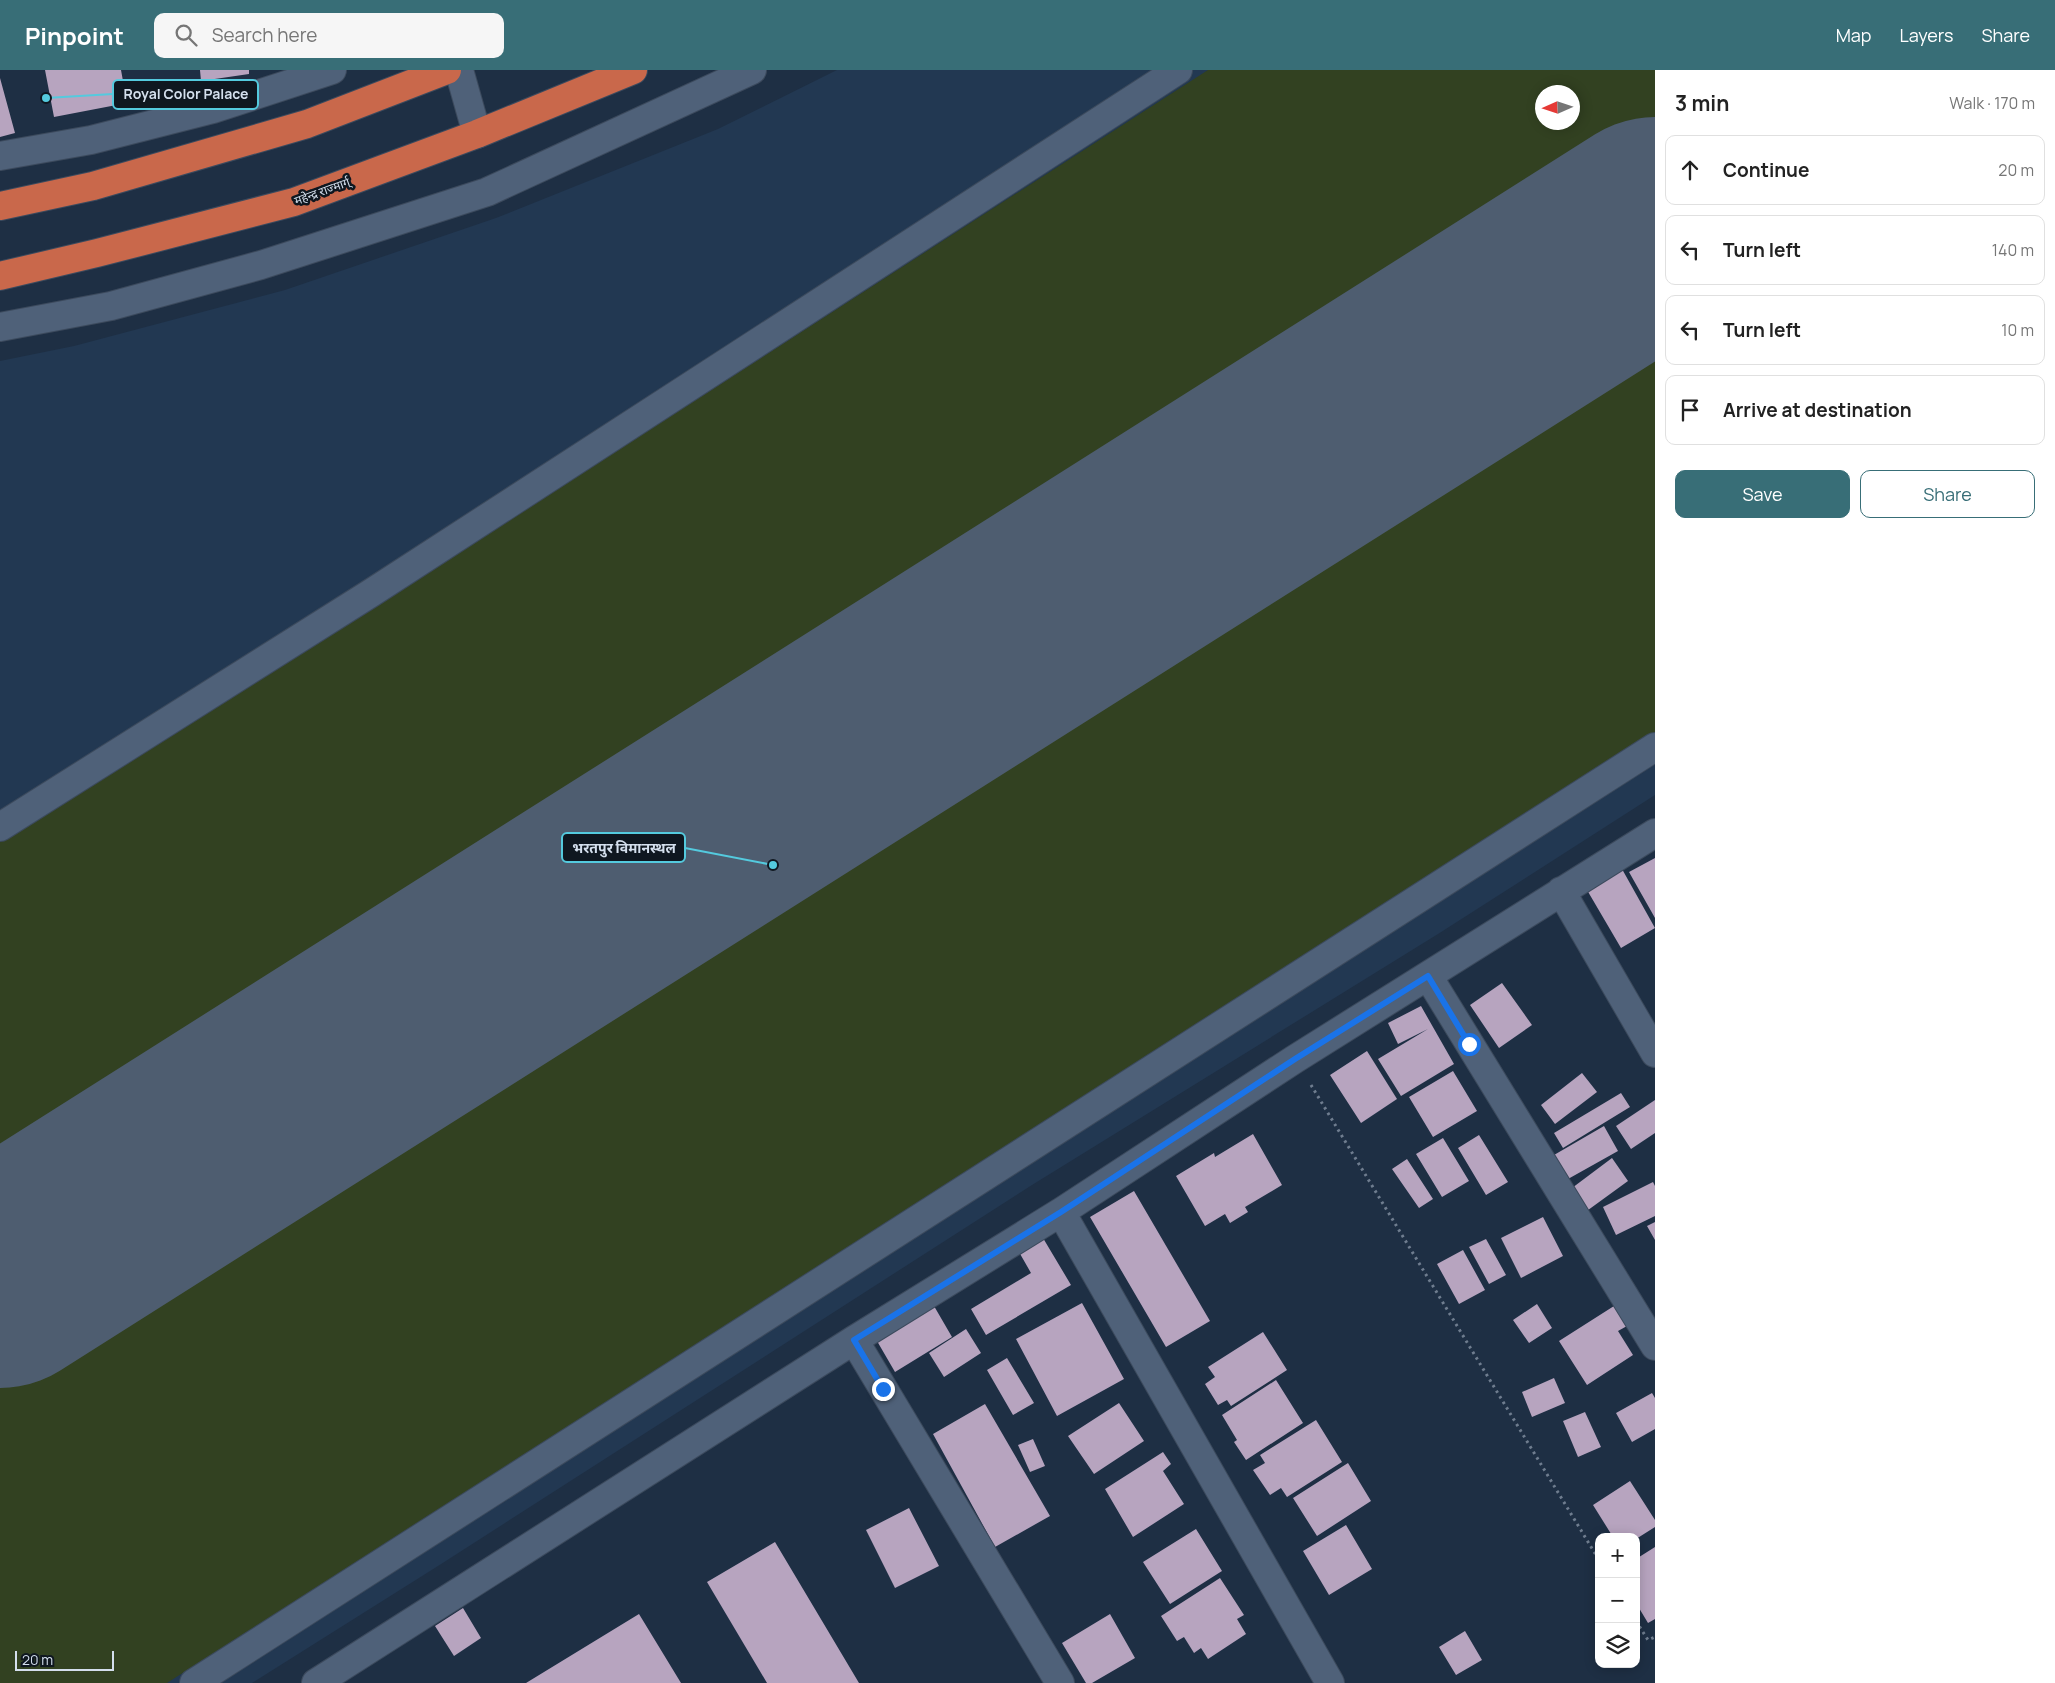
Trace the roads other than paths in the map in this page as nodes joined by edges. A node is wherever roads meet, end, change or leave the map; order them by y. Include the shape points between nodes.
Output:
1 (332, 70) edge
2 (447, 70) edge
3 (459, 70) edge
4 (633, 70) edge
5 (752, 70) edge
6 (1178, 70) edge
7 (477, 134) junction
8 (0, 156) edge
9 (0, 206) edge
10 (0, 276) edge
11 (0, 327) edge
12 (1655, 747) edge
13 (0, 827) edge
14 (1655, 833) edge
15 (1561, 891) junction
16 (1428, 976) junction
17 (1655, 1052) edge
18 (1061, 1212) junction
19 (854, 1340) junction
20 (1655, 1346) edge
21 (194, 1683) edge
22 (316, 1683) edge
23 (1060, 1683) edge
24 (1330, 1683) edge

1 - 8 street via 213,109 91,140
2 - 9 highway via 307,124 93,186
3 - 7 street
4 - 7 highway, महेन्द्र राज्मार्ग्
5 - 11 street via 487,192 261,265 110,306
6 - 13 street via 372,593
7 - 10 highway, महेन्द्र राज्मार्ग् via 294,202
12 - 21 street
14 - 15 street
15 - 16 street
15 - 17 street
16 - 18 street
16 - 20 street
18 - 19 street
18 - 24 street
19 - 22 street
19 - 23 street

